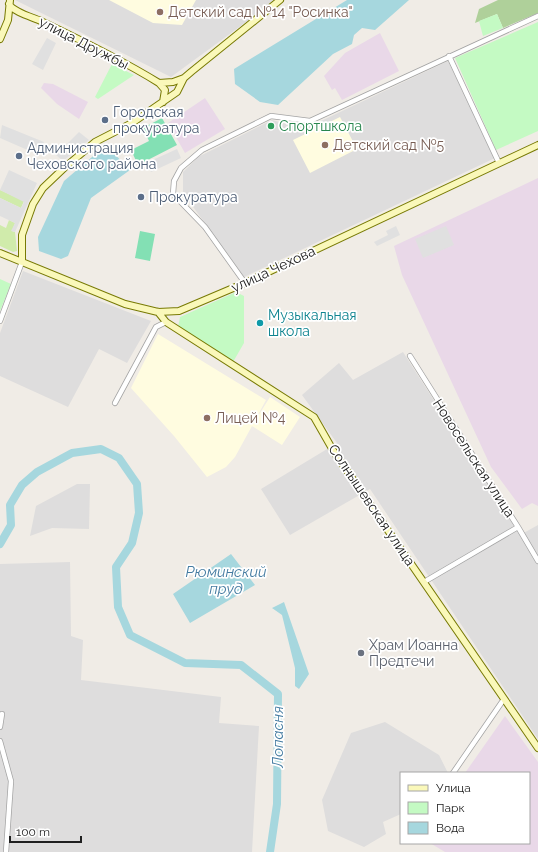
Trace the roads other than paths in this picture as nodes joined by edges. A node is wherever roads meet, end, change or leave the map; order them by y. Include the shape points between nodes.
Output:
1 (280, 0) edge
2 (9, 2) edge
3 (19, 12) junction
4 (538, 16) edge
5 (8, 20) junction
6 (0, 39) edge
7 (449, 56) junction
8 (184, 78) junction
9 (160, 83) junction
10 (163, 102) junction
11 (538, 145) edge
12 (499, 163) junction
13 (0, 253) edge
14 (22, 262) junction
15 (245, 283) junction
16 (158, 312) junction
17 (0, 321) edge
18 (166, 322) junction
19 (410, 356) dead end
20 (115, 403) dead end
21 (518, 527) junction
22 (538, 561) edge
23 (424, 582) junction
24 (504, 699) junction
25 (1, 714) edge
26 (0, 727) edge
27 (0, 741) edge
28 (538, 748) edge
29 (454, 772) edge
30 (6, 852) edge

1 - 8 street
2 - 3 street, улица Дружбы via 11,8
2 - 5 street
3 - 5 street
3 - 9 street, улица Дружбы via 60,30
4 - 7 street
5 - 6 street
7 - 12 street
7 - 15 street via 310,121 271,116 202,150 187,162 174,181 172,194 205,227
8 - 9 street
8 - 10 street via 176,92
9 - 10 street via 165,90
10 - 14 street via 132,123 95,142 43,188 33,204 22,235
11 - 12 street, улица Чехова
12 - 15 street, улица Чехова
13 - 14 street, улица Чехова
14 - 16 street, улица Чехова via 125,304
14 - 17 street
15 - 16 street, улица Чехова via 180,310
16 - 18 street, Солнышевская улица
18 - 20 street via 156,327
18 - 23 street, Солнышевская улица via 314,417 334,452
19 - 21 street, Новосельская улица
21 - 22 street, Новосельская улица
21 - 23 street
23 - 24 street, Солнышевская улица
24 - 28 street, Солнышевская улица
24 - 29 street
25 - 26 street
27 - 30 street via 11,780

